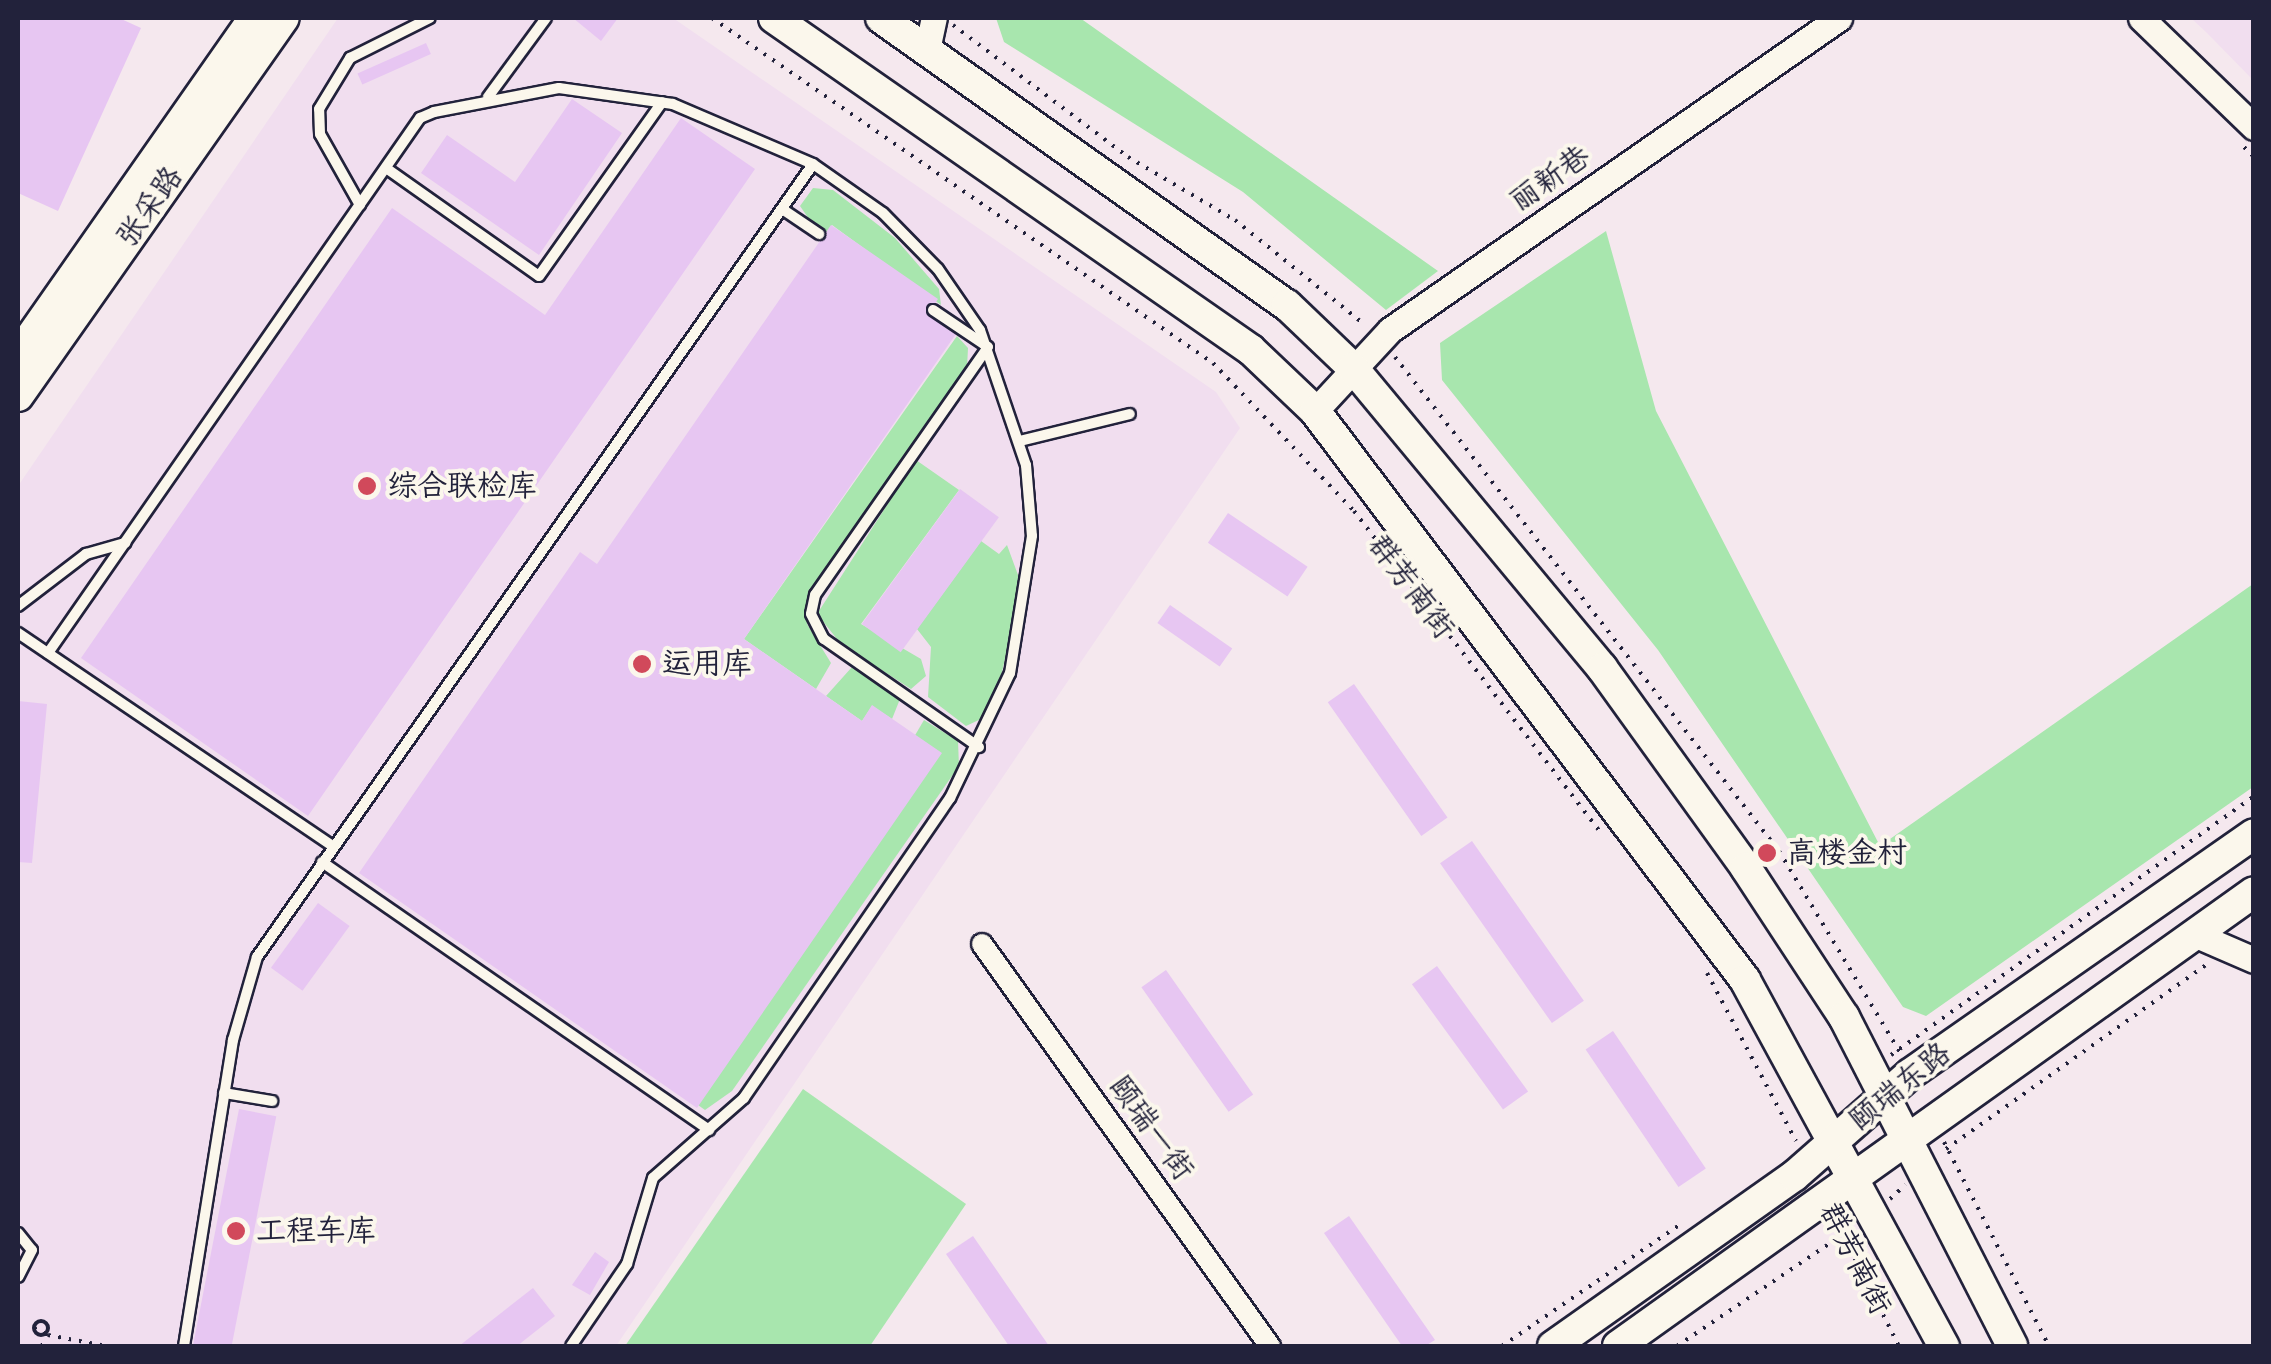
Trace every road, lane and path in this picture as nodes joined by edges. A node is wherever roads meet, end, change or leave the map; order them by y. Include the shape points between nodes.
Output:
1 (254, 18) edge
2 (284, 18) edge
3 (430, 18) edge
4 (546, 18) edge
5 (712, 18) edge
6 (774, 18) edge
7 (881, 18) edge
8 (934, 18) edge
9 (1839, 18) edge
10 (2141, 18) edge
11 (927, 50) junction
12 (488, 96) junction
13 (662, 102) junction
14 (2254, 127) edge
15 (813, 164) junction
16 (386, 168) junction
17 (360, 205) junction
18 (782, 210) junction
19 (819, 234) dead end
20 (932, 310) dead end
21 (988, 347) junction
22 (18, 355) edge
23 (1353, 368) junction
24 (18, 396) edge
25 (1315, 411) junction
26 (1130, 414) dead end
27 (1020, 441) junction
28 (125, 543) dead end
29 (18, 606) edge
30 (18, 633) edge
31 (48, 653) junction
32 (979, 747) junction
33 (2254, 834) edge
34 (1611, 842) dead end
35 (333, 846) junction
36 (322, 862) junction
37 (2254, 892) edge
38 (2194, 934) junction
39 (982, 944) dead end
40 (2242, 953) edge
41 (1697, 959) dead end
42 (224, 1093) junction
43 (1883, 1099) junction
44 (272, 1101) dead end
45 (709, 1130) junction
46 (1836, 1139) junction
47 (1903, 1144) junction
48 (1807, 1163) junction
49 (1919, 1173) junction
50 (1856, 1181) junction
51 (1827, 1203) junction
52 (1874, 1213) junction
53 (18, 1233) edge
54 (1843, 1234) junction
55 (18, 1276) edge
56 (47, 1331) junction
57 (40, 1334) junction
58 (19, 1346) edge
59 (39, 1346) edge
60 (106, 1346) edge
61 (184, 1346) edge
62 (572, 1346) edge
63 (1270, 1346) edge
64 (1553, 1346) edge
65 (1618, 1346) edge
66 (1676, 1346) edge
67 (1899, 1346) edge
68 (1944, 1346) edge
69 (2012, 1346) edge

1 - 22 main road, 张采路
2 - 24 main road, 张采路
3 - 17 lane via 350,58 319,109 320,134
4 - 12 lane
5 - 34 path, 群芳南街 via 1213,364 1354,511
6 - 25 main road, 群芳南街 via 1251,350
7 - 11 main road
8 - 11 street
9 - 23 street, 丽新巷 via 1390,330
10 - 14 street
11 - 23 main road via 1288,306
12 - 13 lane via 559,88
12 - 16 lane via 420,118
13 - 15 lane
13 - 16 lane via 539,276
15 - 18 lane
15 - 21 lane via 883,213 938,269
16 - 17 lane
17 - 31 lane
18 - 19 lane
18 - 35 lane
20 - 21 lane
21 - 27 lane
21 - 32 lane via 811,610 824,639
23 - 25 street, 丽新巷
23 - 43 main road via 1680,776 1844,1018
25 - 46 main road, 群芳南街 via 1746,980
26 - 27 lane
27 - 32 lane via 1032,536 1026,606
28 - 29 lane via 86,554
30 - 31 lane
31 - 35 lane
32 - 45 lane via 744,1098
33 - 43 main road, 颐瑞东路
35 - 36 lane
36 - 42 lane via 251,970
36 - 45 lane
37 - 38 main road, 颐瑞东路
38 - 40 street
38 - 47 main road, 颐瑞东路
39 - 63 street, 颐瑞一街
40 - 49 path
41 - 48 path
42 - 44 lane
42 - 61 lane
43 - 46 main road, 颐瑞东路
43 - 47 main road
45 - 62 lane via 653,1178 626,1264
46 - 48 main road, 颐瑞东路
46 - 50 main road, 群芳南街
47 - 49 main road
47 - 50 main road, 颐瑞东路
48 - 64 main road, 颐瑞东路
49 - 52 path
49 - 69 main road
50 - 51 main road, 颐瑞东路
50 - 52 main road, 群芳南街
51 - 54 path, 群芳南街
51 - 65 main road, 颐瑞东路
52 - 54 path
52 - 68 main road, 群芳南街
53 - 55 lane via 32,1250
54 - 66 path
54 - 67 path, 群芳南街
56 - 57 path, bridge
56 - 57 path, bridge via 43,1321 34,1328
56 - 59 path
57 - 60 path
58 - 59 path

